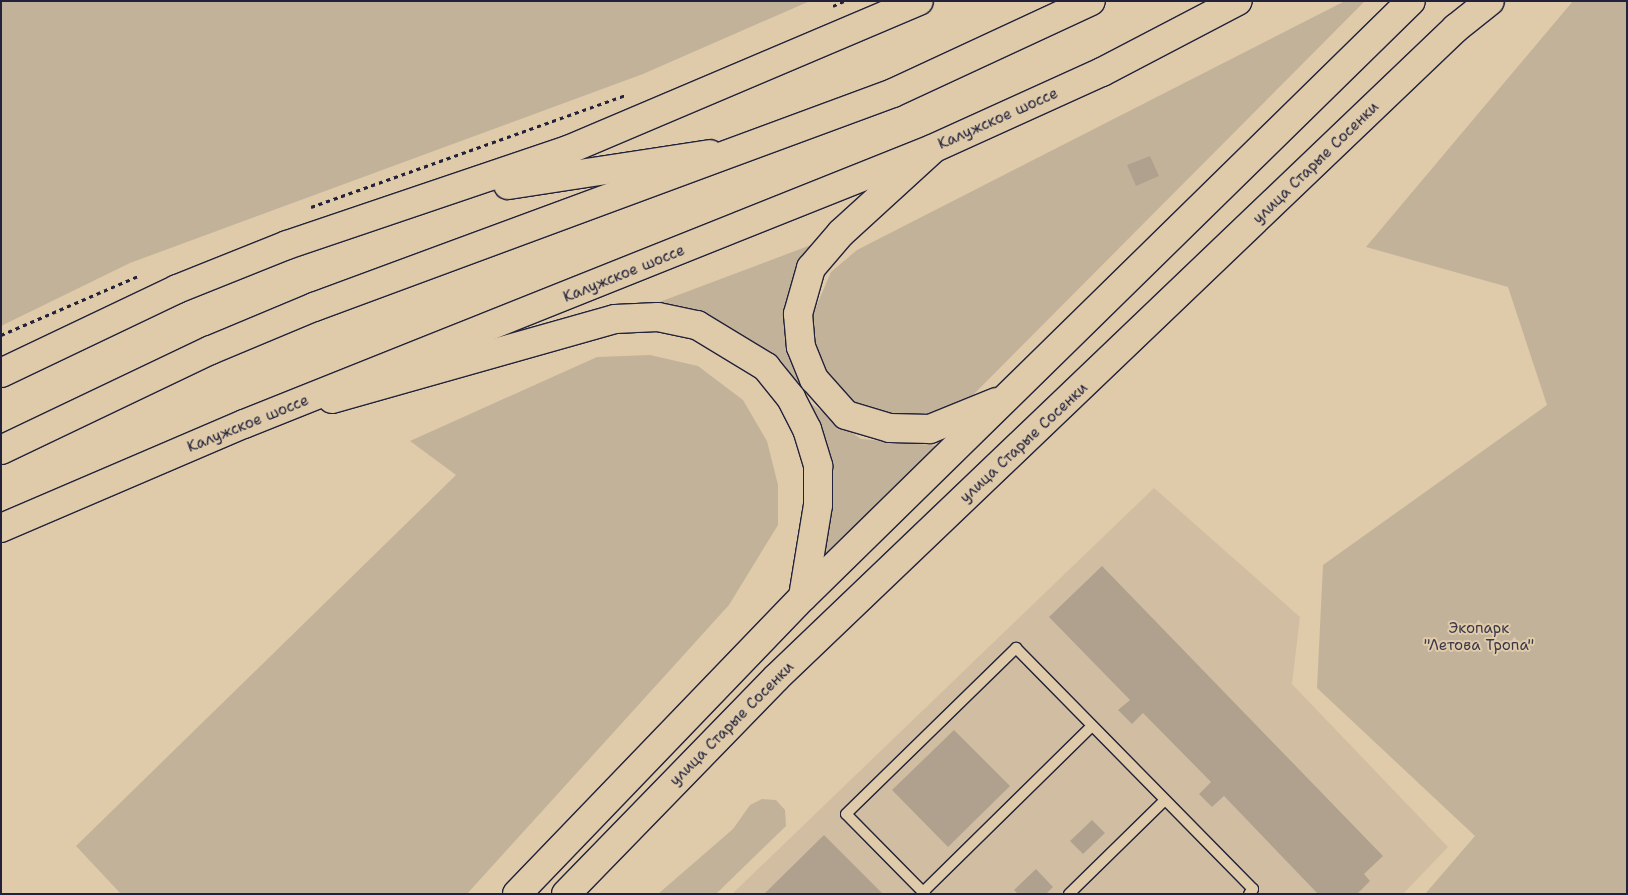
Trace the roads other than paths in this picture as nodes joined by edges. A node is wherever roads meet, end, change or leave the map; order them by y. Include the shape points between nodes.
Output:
1 (919, 1) edge
2 (1091, 1) edge
3 (1238, 1) edge
4 (1411, 1) edge
5 (1490, 1) edge
6 (753, 148) junction
7 (932, 149) junction
8 (450, 194) junction
9 (1, 373) edge
10 (1009, 397) junction
11 (244, 424) junction
12 (1, 450) edge
13 (1, 528) edge
14 (803, 596) junction
15 (1092, 726) junction
16 (1165, 800) junction
17 (924, 893) edge
18 (517, 894) edge
19 (566, 894) edge
20 (1070, 894) edge
21 (1249, 894) edge

1 - 8 main road via 578,147
2 - 6 main road via 893,92
3 - 7 main road, Калужское шоссе via 1102,72
4 - 10 main road
5 - 19 main road, улица Старые Сосенки via 1456,28 776,678
6 - 8 main road
6 - 12 main road via 314,307 211,350
7 - 10 main road via 841,233 812,268 798,314 802,347 814,378 846,415 890,428 930,429
7 - 11 main road, Калужское шоссе
8 - 9 main road via 287,245 177,289
10 - 14 main road
11 - 13 main road, Калужское шоссе
11 - 14 main road via 616,319 658,317 697,325 766,367 791,398 807,429 818,466 818,505
14 - 18 main road
15 - 16 lane
15 - 17 lane
15 - 17 lane via 1016,648 846,814
16 - 20 lane
16 - 21 lane via 1253,889

